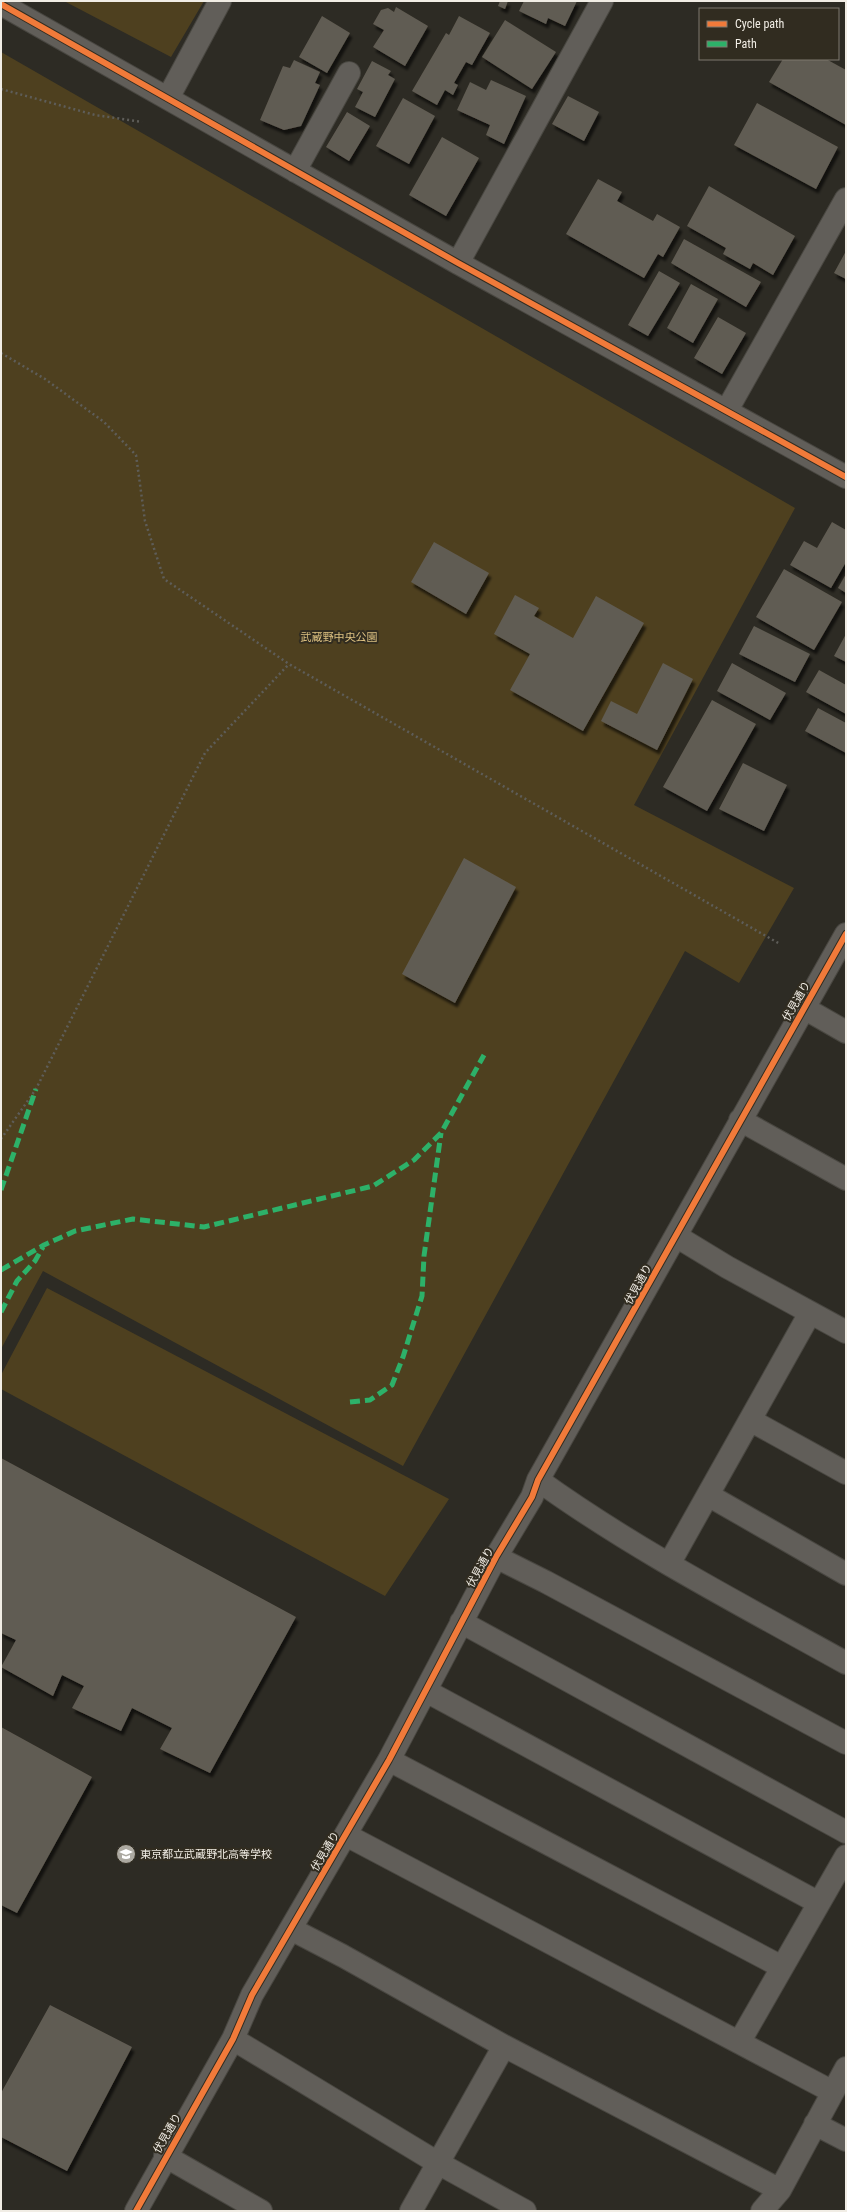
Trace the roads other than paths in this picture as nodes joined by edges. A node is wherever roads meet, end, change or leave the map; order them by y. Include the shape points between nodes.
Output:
1 (220, 1) edge
2 (602, 1) edge
3 (1, 4) edge
4 (349, 73) dead end
5 (168, 98) junction
6 (295, 171) junction
7 (846, 199) edge
8 (458, 263) junction
9 (727, 410) junction
10 (846, 477) edge
11 (846, 934) edge
12 (804, 1008) junction
13 (846, 1032) edge
14 (740, 1120) junction
15 (846, 1179) edge
16 (676, 1236) junction
17 (810, 1313) junction
18 (846, 1332) edge
19 (750, 1420) junction
20 (846, 1473) edge
21 (538, 1480) junction
22 (708, 1495) junction
23 (496, 1557) junction
24 (669, 1564) junction
25 (846, 1574) edge
26 (461, 1622) junction
27 (846, 1663) edge
28 (426, 1691) junction
29 (846, 1743) edge
30 (389, 1760) junction
31 (846, 1832) edge
32 (346, 1834) junction
33 (846, 1856) edge
34 (819, 1903) junction
35 (291, 1929) junction
36 (782, 1967) junction
37 (233, 2039) junction
38 (740, 2041) junction
39 (504, 2046) junction
40 (846, 2068) edge
41 (833, 2092) junction
42 (815, 2124) junction
43 (846, 2140) edge
44 (165, 2156) junction
45 (438, 2163) junction
46 (780, 2190) junction
47 (136, 2211) edge
48 (261, 2211) edge
49 (411, 2211) edge
50 (525, 2211) edge
51 (762, 2211) edge

1 - 5 street
2 - 8 street
3 - 5 street
4 - 6 street
5 - 6 street
6 - 8 street
7 - 9 street
8 - 9 street
9 - 10 street
11 - 12 street, 伏見通り
12 - 13 street
12 - 14 street, 伏見通り
14 - 15 street
14 - 16 street, 伏見通り
16 - 17 street
16 - 21 street, 伏見通り
17 - 18 street
17 - 19 street
19 - 20 street
19 - 22 street
21 - 23 street, 伏見通り via 532,1497
21 - 24 street via 585,1514
22 - 24 street
22 - 25 street
23 - 26 street, 伏見通り
23 - 29 street
24 - 27 street
26 - 28 street, 伏見通り
26 - 31 street
28 - 30 street, 伏見通り
28 - 34 street
30 - 32 street, 伏見通り
30 - 36 street
32 - 35 street, 伏見通り
32 - 38 street
33 - 34 street
34 - 36 street
35 - 37 street, 伏見通り via 252,1995
35 - 39 street
36 - 38 street
37 - 44 street, 伏見通り
37 - 45 street
38 - 41 street
39 - 45 street
39 - 46 street
40 - 41 street
41 - 42 street
42 - 43 street
42 - 46 street
44 - 47 street, 伏見通り
44 - 48 street
45 - 49 street
45 - 50 street
46 - 51 street

